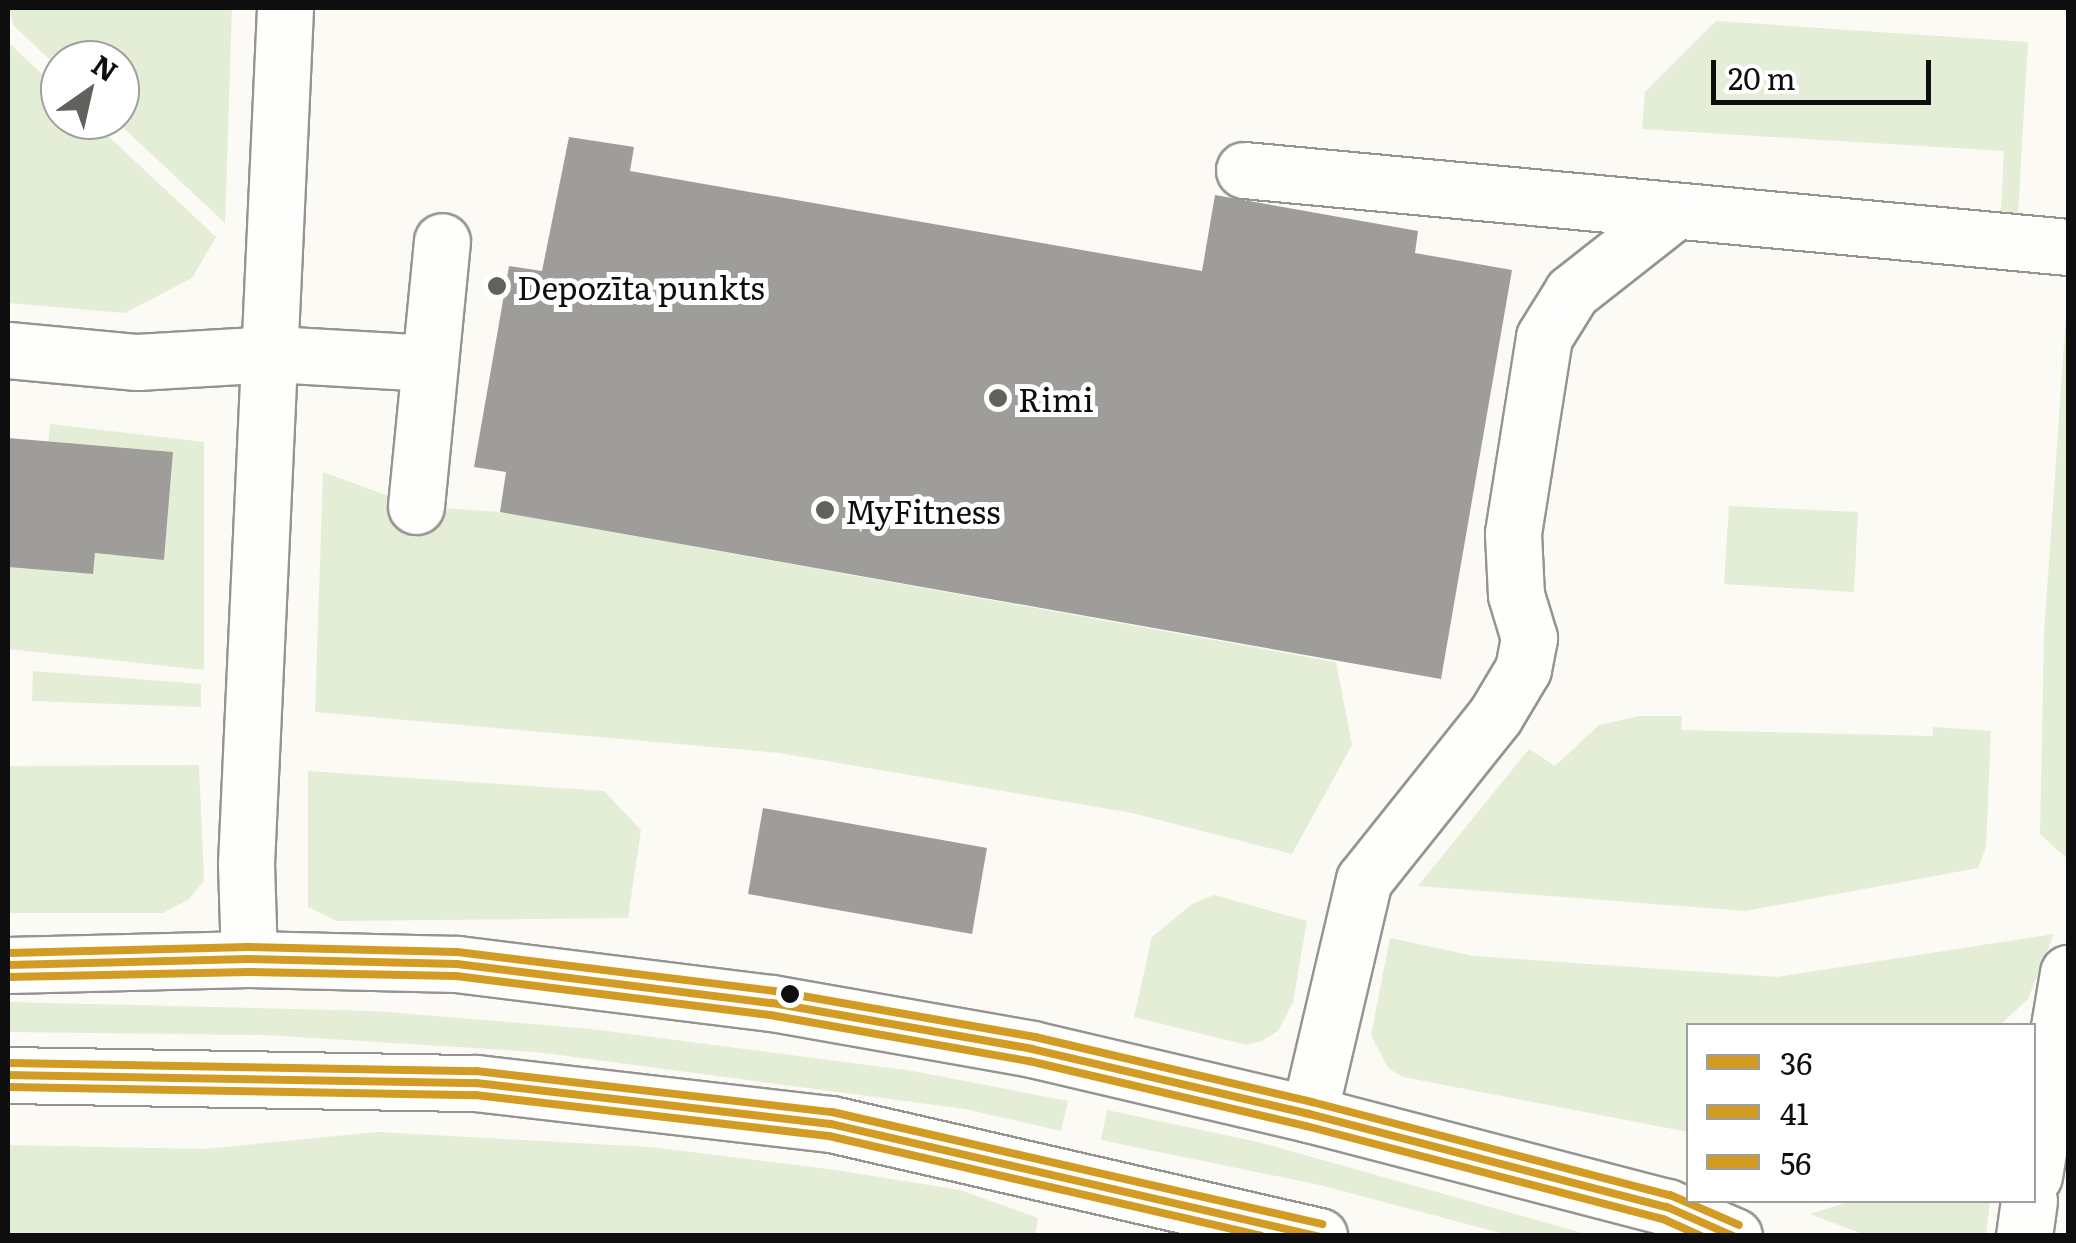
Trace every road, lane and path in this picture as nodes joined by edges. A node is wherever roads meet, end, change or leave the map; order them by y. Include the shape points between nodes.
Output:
1 (285, 8) edge
2 (1244, 170) dead end
3 (1671, 214) junction
4 (442, 241) dead end
5 (2068, 246) edge
6 (8, 350) edge
7 (274, 354) junction
8 (430, 363) junction
9 (416, 506) dead end
10 (249, 959) junction
11 (8, 966) edge
12 (2053, 1006) edge
13 (8, 1075) edge
14 (1309, 1114) junction
15 (2036, 1158) edge
16 (2029, 1203) edge
17 (1680, 1204) edge
18 (1118, 1212) edge
19 (1320, 1236) edge
20 (1734, 1236) edge
21 (2024, 1236) edge

1 - 7 street
2 - 3 street
3 - 5 street
3 - 14 street via 1572,292 1544,337 1514,532 1516,595 1529,638 1522,669 1495,716 1364,880
4 - 8 street
6 - 7 street via 137,362
7 - 8 street
7 - 10 street via 246,864
8 - 9 street
10 - 11 street
10 - 14 street via 457,964 772,1003 1032,1049
12 - 15 street
13 - 18 street via 476,1083 832,1124
14 - 17 street
16 - 21 street
17 - 20 street
18 - 19 street

